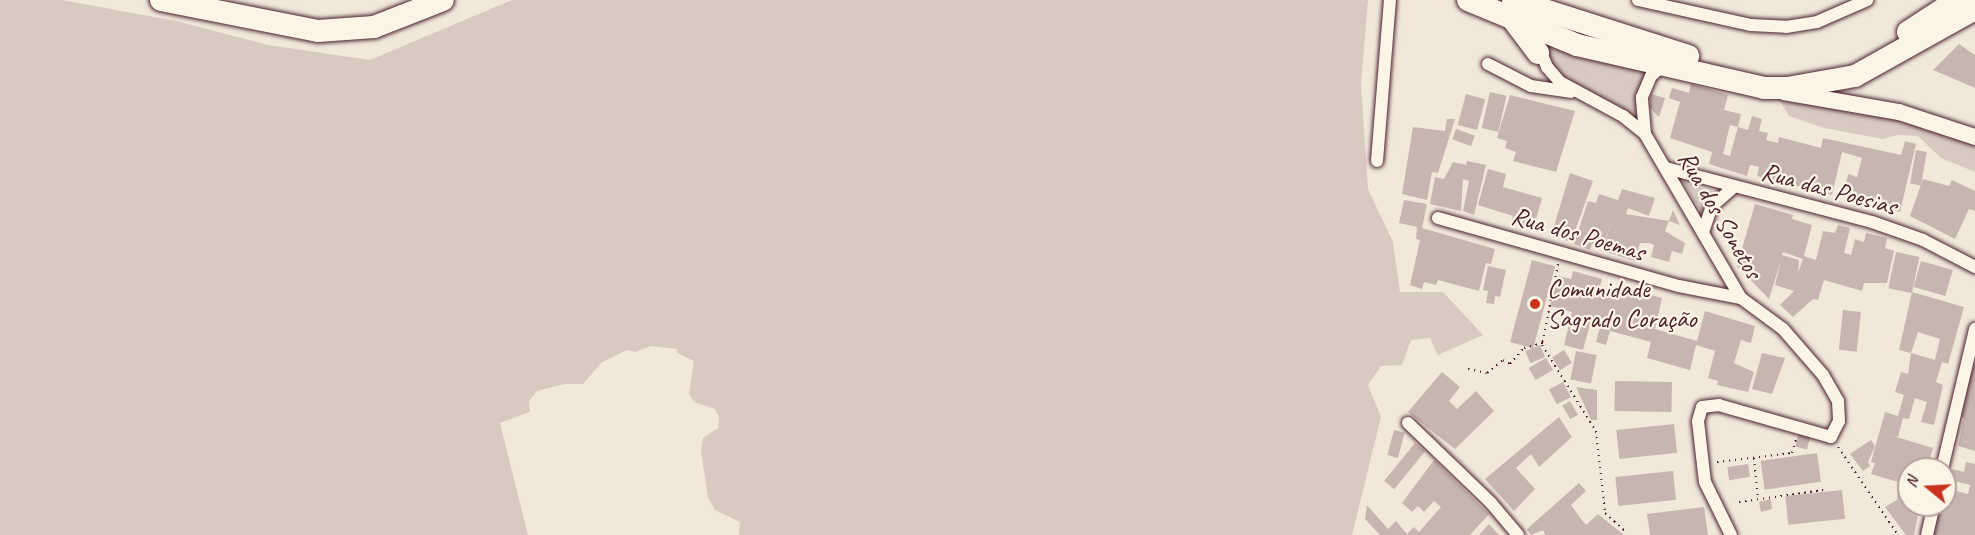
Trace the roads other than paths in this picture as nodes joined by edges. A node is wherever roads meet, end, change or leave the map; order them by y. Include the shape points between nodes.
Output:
1 (161, 0) edge
2 (443, 0) edge
3 (1390, 0) edge
4 (1468, 0) edge
5 (1638, 0) edge
6 (1868, 0) edge
7 (1957, 0) edge
8 (1975, 9) edge
9 (1513, 10) edge
10 (1540, 43) junction
11 (1640, 43) junction
12 (1488, 64) dead end
13 (1663, 65) junction
14 (1855, 76) junction
15 (1764, 88) junction
16 (1574, 92) junction
17 (1866, 105) junction
18 (1645, 134) junction
19 (1975, 137) edge
20 (1377, 161) dead end
21 (1666, 168) junction
22 (1734, 187) junction
23 (1438, 218) dead end
24 (1703, 232) junction
25 (1975, 267) edge
26 (1741, 298) junction
27 (1975, 329) edge
28 (1408, 423) dead end
29 (1945, 457) edge
30 (1931, 517) edge
31 (1518, 535) edge
32 (1731, 535) edge
33 (1927, 535) edge

1 - 2 highway via 318,30 374,27
3 - 20 street
4 - 9 highway
5 - 6 street via 1751,25 1786,27 1817,22
7 - 11 highway via 1864,57 1810,72 1748,70
8 - 14 highway
9 - 10 highway
9 - 11 highway
10 - 11 highway via 1560,27
10 - 13 highway
10 - 16 street, Rua dos Sonetos via 1560,82
12 - 16 street, Rua dos Sonetos via 1531,86
13 - 15 highway
13 - 18 street via 1651,76 1642,97
14 - 15 highway
14 - 17 main road
15 - 17 main road
16 - 18 street, Rua dos Sonetos via 1623,116
17 - 19 main road
18 - 21 street, Rua dos Sonetos
21 - 22 street, Rua das Poesias
21 - 24 street, Rua dos Sonetos
22 - 24 street via 1712,206
22 - 25 street, Rua das Poesias via 1872,222 1923,240
23 - 26 street, Rua dos Poemas via 1679,286
24 - 26 street, Rua dos Sonetos
26 - 32 street, Rua dos Sonetos via 1783,329 1823,375 1840,412 1831,437 1719,405 1706,405 1698,421 1702,464 1707,490 1718,503
27 - 29 street
28 - 31 street via 1483,495
30 - 33 street

